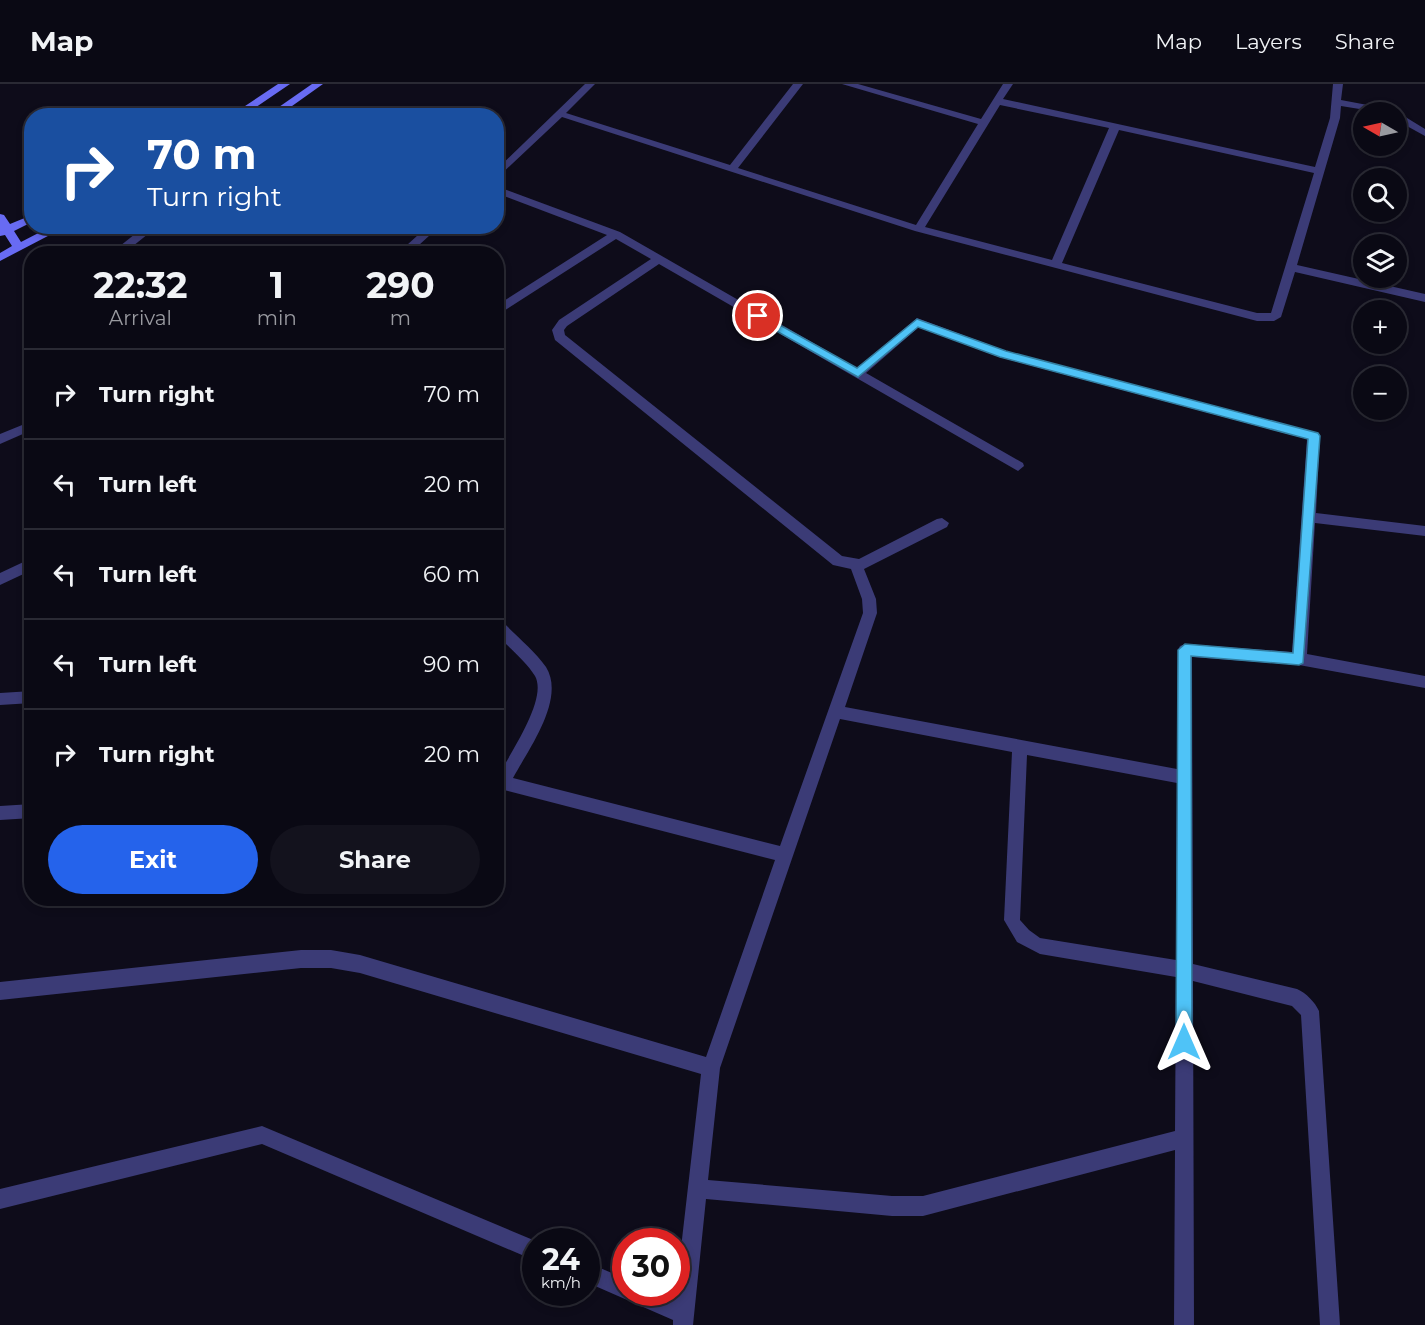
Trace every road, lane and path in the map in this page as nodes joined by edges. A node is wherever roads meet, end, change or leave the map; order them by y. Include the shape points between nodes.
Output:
1 (285, 84) edge
2 (318, 84) edge
3 (590, 84) edge
4 (798, 84) edge
5 (847, 84) edge
6 (1008, 84) edge
7 (1338, 84) edge
8 (997, 101) junction
9 (1336, 102) junction
10 (1353, 105) edge
11 (248, 108) edge
12 (283, 108) edge
13 (561, 114) junction
14 (1407, 121) edge
15 (984, 123) junction
16 (1115, 127) junction
17 (1425, 133) edge
18 (504, 168) edge
19 (732, 169) junction
20 (1320, 171) junction
21 (504, 192) edge
22 (0, 217) edge
23 (24, 222) edge
24 (919, 229) junction
25 (4, 231) edge
26 (46, 234) edge
27 (142, 234) edge
28 (426, 234) edge
29 (615, 234) junction
30 (126, 246) edge
31 (411, 246) edge
32 (19, 248) junction
33 (0, 257) edge
34 (658, 259) junction
35 (1055, 265) junction
36 (1291, 267) junction
37 (1425, 298) edge
38 (504, 307) edge
39 (858, 374) junction
40 (24, 428) edge
41 (0, 439) edge
42 (1018, 466) dead end
43 (1308, 517) junction
44 (942, 522) dead end
45 (1425, 531) edge
46 (856, 565) junction
47 (24, 567) edge
48 (0, 579) edge
49 (504, 633) edge
50 (1299, 659) junction
51 (1425, 682) edge
52 (24, 697) edge
53 (0, 699) edge
54 (836, 712) junction
55 (1020, 746) junction
56 (504, 775) edge
57 (1185, 777) junction
58 (504, 783) edge
59 (24, 812) edge
60 (0, 813) edge
61 (785, 855) junction
62 (1184, 970) junction
63 (0, 991) edge
64 (711, 1068) junction
65 (1184, 1137) junction
66 (698, 1190) junction
67 (0, 1199) edge
68 (522, 1245) edge
69 (660, 1306) edge
70 (684, 1319) edge
71 (1184, 1325) edge
72 (1330, 1325) edge

1 - 11 main road
2 - 12 main road
3 - 13 street
4 - 19 street
5 - 15 street
6 - 8 street
7 - 9 street
8 - 15 street
8 - 16 street
9 - 10 street
9 - 20 street
13 - 18 street
13 - 19 street
14 - 17 street
15 - 24 street
16 - 20 street
16 - 35 street
19 - 24 street
20 - 36 street
21 - 29 street
22 - 25 main road
23 - 25 main road
24 - 35 street
25 - 32 main road
26 - 32 main road
27 - 30 street
28 - 31 street
29 - 34 street
29 - 38 street
32 - 33 main road
34 - 39 street
34 - 46 street via 563,323 559,336 838,561
35 - 36 street via 1266,318 1277,314
36 - 37 street
39 - 42 street
39 - 43 street via 917,322 1003,354 1314,436
40 - 41 street
43 - 45 street
43 - 50 street
44 - 46 street
46 - 54 street via 870,613
47 - 48 street
49 - 56 street via 545,681 542,706
50 - 51 street
50 - 57 street via 1185,650
52 - 53 street
54 - 55 street
54 - 61 street
55 - 57 street
55 - 62 street via 1012,920 1017,933 1040,946
57 - 62 street
58 - 61 street
59 - 60 street
61 - 64 street
62 - 65 street
62 - 72 street via 1297,998 1310,1011
63 - 64 street via 331,959 360,964
64 - 66 street
65 - 66 street via 923,1206
65 - 71 street
66 - 70 street
67 - 68 street via 262,1135
69 - 70 street

